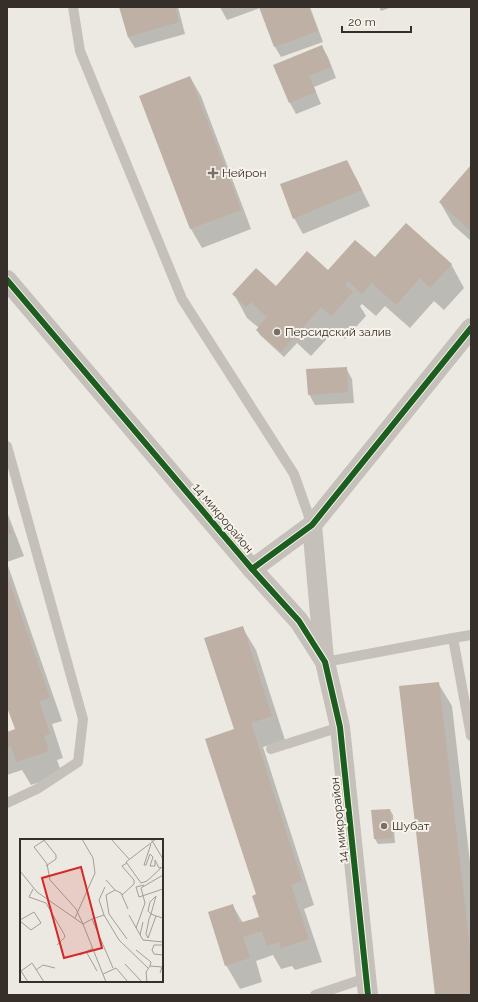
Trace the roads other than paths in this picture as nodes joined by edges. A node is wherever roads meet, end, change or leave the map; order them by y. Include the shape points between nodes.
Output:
1 (73, 7) edge
2 (7, 280) edge
3 (471, 328) edge
4 (7, 446) edge
5 (312, 525) junction
6 (252, 569) junction
7 (471, 636) edge
8 (454, 638) junction
9 (325, 662) junction
10 (340, 727) junction
11 (471, 736) edge
12 (271, 749) dead end
13 (7, 803) edge
14 (367, 986) edge
15 (315, 995) edge

1 - 5 lane via 80,51 182,299 294,474
2 - 6 street, 14 микрорайон
3 - 5 street
4 - 13 lane via 83,719 78,762 38,789
5 - 6 street
5 - 9 street
6 - 9 street, 14 микрорайон via 299,621
7 - 8 lane
8 - 9 lane
8 - 11 lane
9 - 10 street, 14 микрорайон
10 - 12 lane
10 - 14 street, 14 микрорайон
14 - 15 lane

